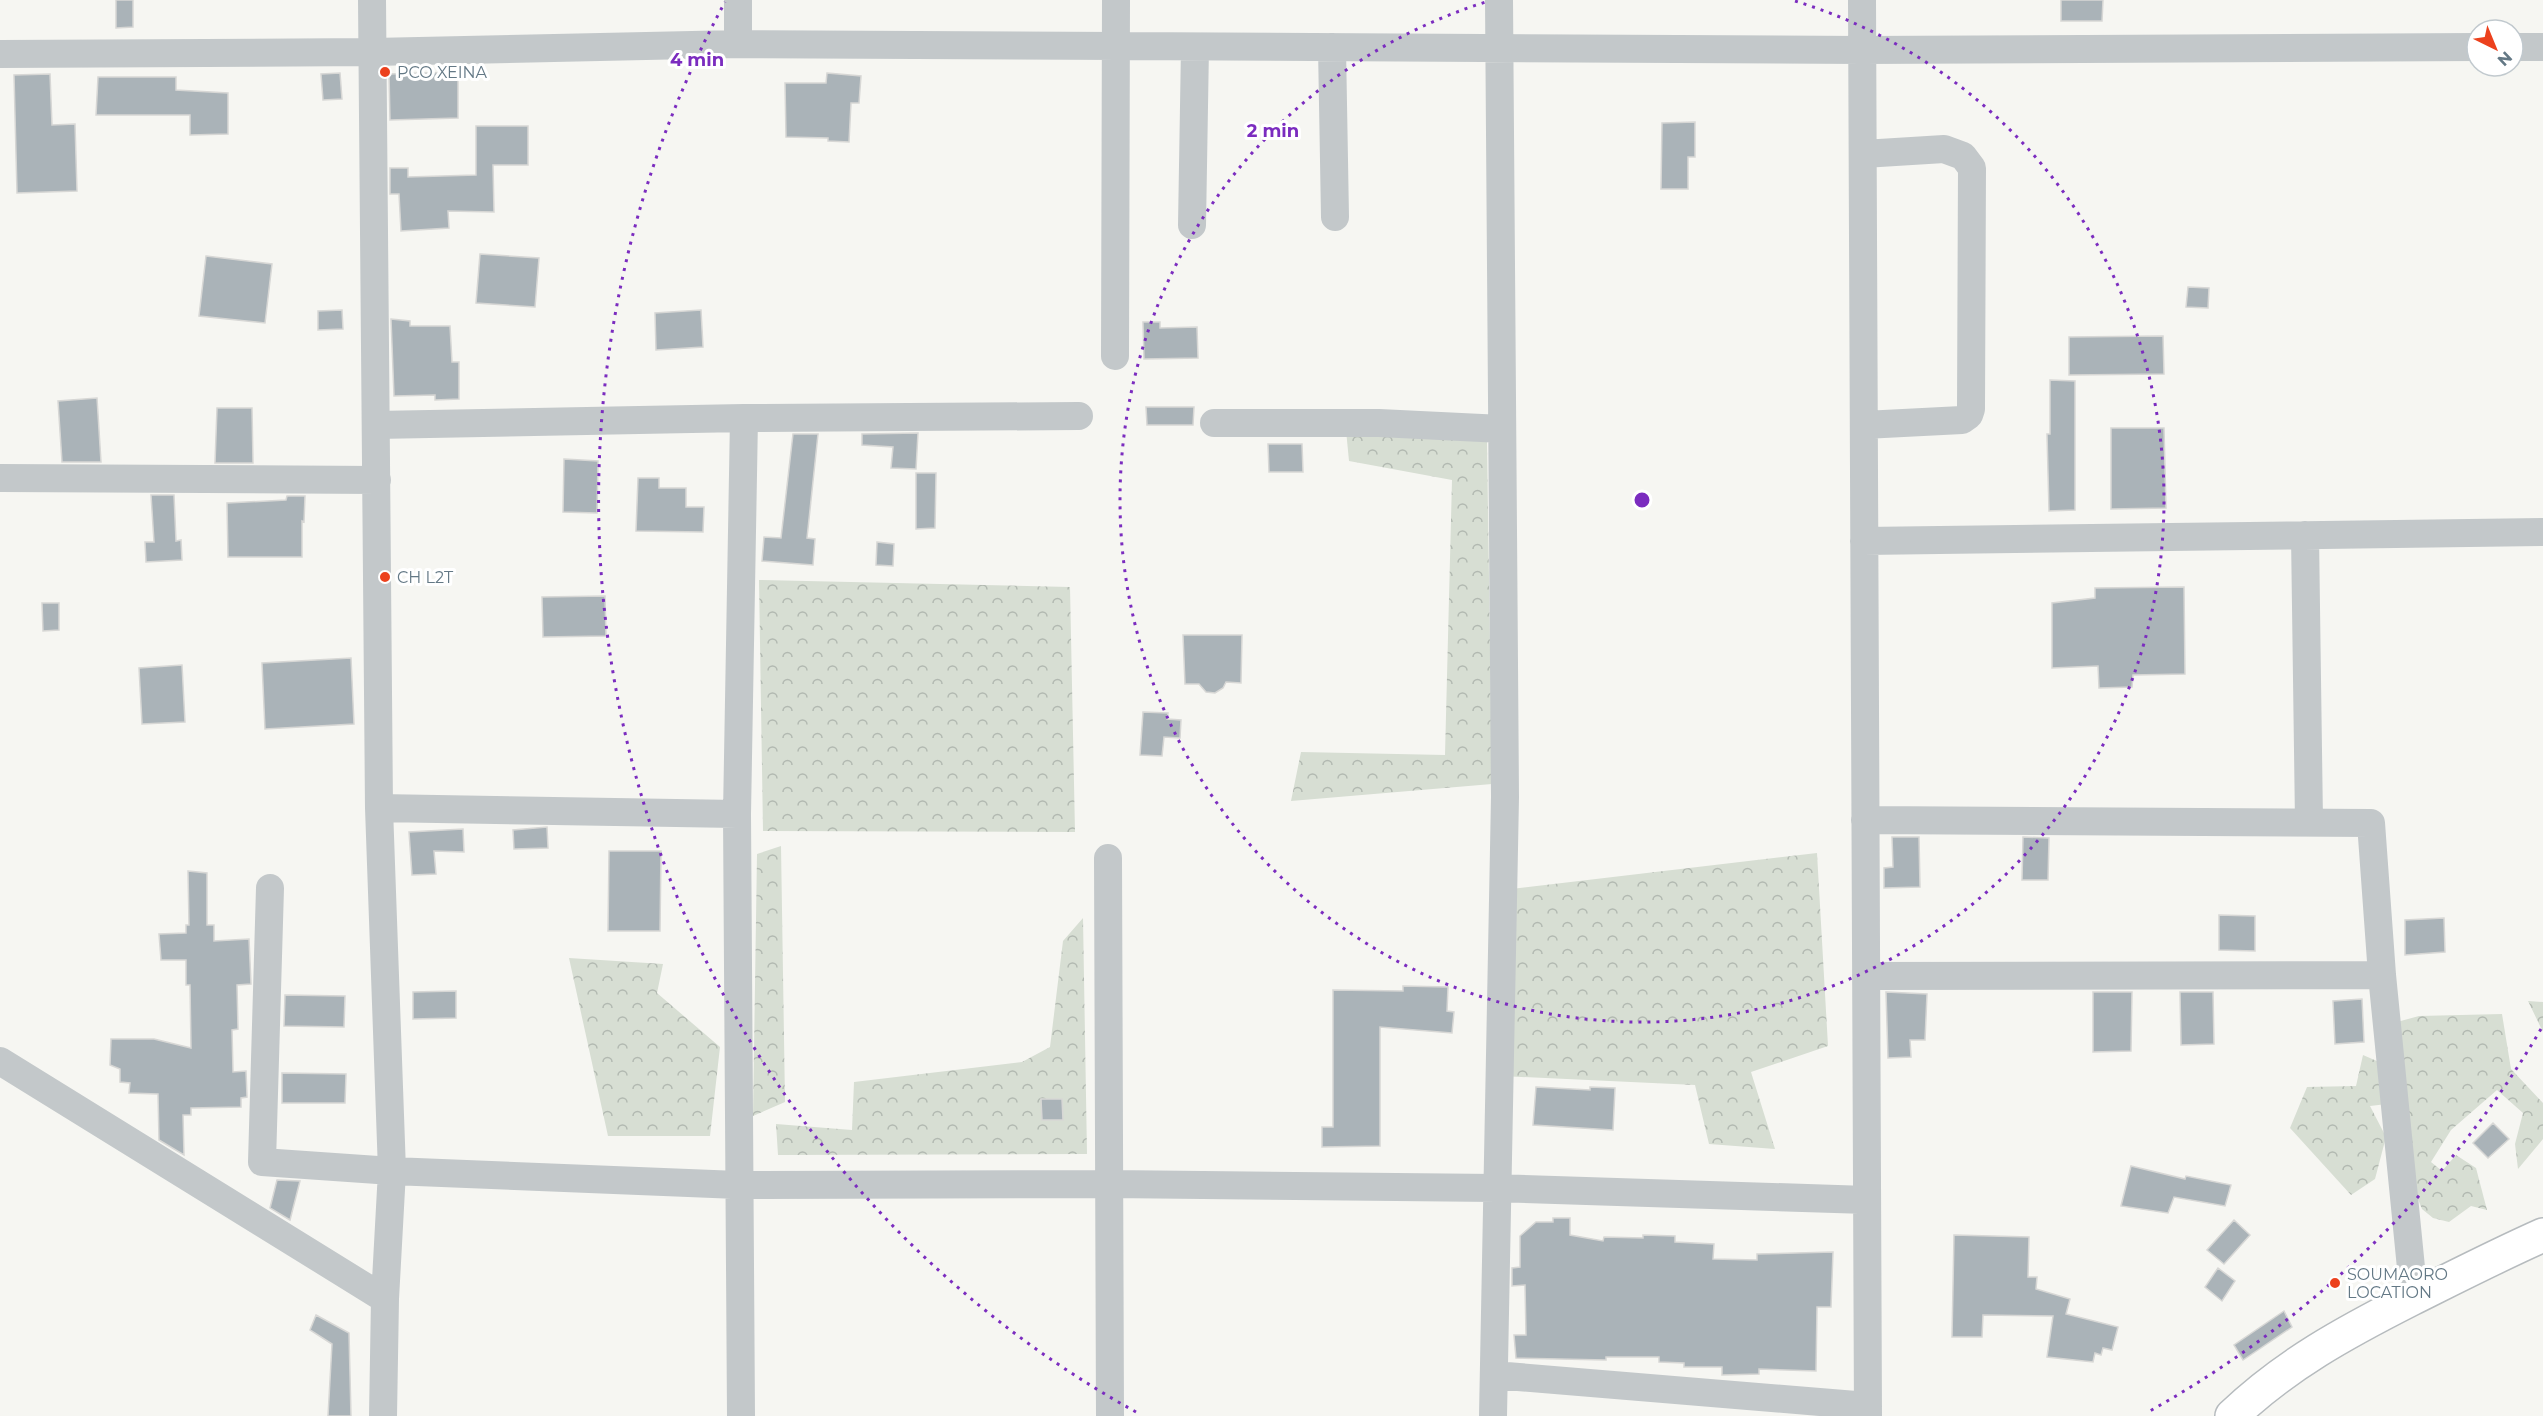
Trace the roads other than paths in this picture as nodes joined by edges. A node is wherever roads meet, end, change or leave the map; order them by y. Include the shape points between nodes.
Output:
1 (372, 0) edge
2 (738, 0) edge
3 (1116, 0) edge
4 (1499, 0) edge
5 (1862, 0) edge
6 (738, 44) junction
7 (1117, 46) junction
8 (1195, 47) junction
9 (1332, 47) junction
10 (2465, 47) edge
11 (2525, 47) edge
12 (2543, 47) edge
13 (1499, 48) junction
14 (1862, 50) junction
15 (373, 52) junction
16 (0, 54) edge
17 (1863, 154) junction
18 (1335, 217) dead end
19 (1192, 225) dead end
20 (1115, 356) dead end
21 (1079, 416) dead end
22 (744, 418) junction
23 (1214, 423) dead end
24 (1864, 424) junction
25 (376, 425) junction
26 (1502, 429) junction
27 (0, 478) edge
28 (377, 480) junction
29 (2543, 532) edge
30 (2305, 536) junction
31 (1864, 541) junction
32 (379, 808) junction
33 (737, 814) junction
34 (1865, 820) junction
35 (2309, 822) junction
36 (1108, 858) dead end
37 (270, 888) dead end
38 (2382, 975) junction
39 (1866, 976) junction
40 (0, 1061) edge
41 (392, 1171) junction
42 (1110, 1184) junction
43 (738, 1185) junction
44 (1496, 1188) junction
45 (1867, 1200) junction
46 (2543, 1235) edge
47 (2414, 1298) junction
48 (385, 1299) junction
49 (1494, 1375) junction
50 (1868, 1411) edge
51 (383, 1416) edge
52 (741, 1416) edge
53 (1110, 1416) edge
54 (1493, 1416) edge
55 (2232, 1416) edge

1 - 15 street
2 - 6 street
3 - 7 street
4 - 13 street
5 - 14 street
6 - 7 street
6 - 15 street
7 - 8 street
7 - 20 street
8 - 9 street
8 - 19 street
9 - 13 street
9 - 18 street
10 - 14 street
11 - 12 street
13 - 14 street
13 - 26 street
14 - 17 street
15 - 16 street
15 - 25 street
17 - 24 street
17 - 24 street via 1944,149 1963,156 1972,168 1969,416 1962,420
21 - 22 street
22 - 25 street
22 - 33 street
23 - 26 street via 1379,423
24 - 31 street
25 - 28 street
26 - 44 street via 1505,797
27 - 28 street
28 - 32 street
29 - 30 street
30 - 31 street
30 - 35 street
31 - 34 street
32 - 33 street
32 - 41 street
33 - 43 street
34 - 35 street
34 - 39 street
35 - 38 street via 2371,823
36 - 42 street
37 - 41 street via 262,1162
38 - 39 street
38 - 47 street
39 - 45 street
40 - 48 street
41 - 43 street
41 - 48 street
42 - 43 street
42 - 44 street
42 - 53 street
43 - 52 street
44 - 45 street
44 - 49 street
45 - 50 street
46 - 47 main road
47 - 55 main road via 2307,1355 2260,1388
48 - 51 street
49 - 50 street
49 - 54 street

